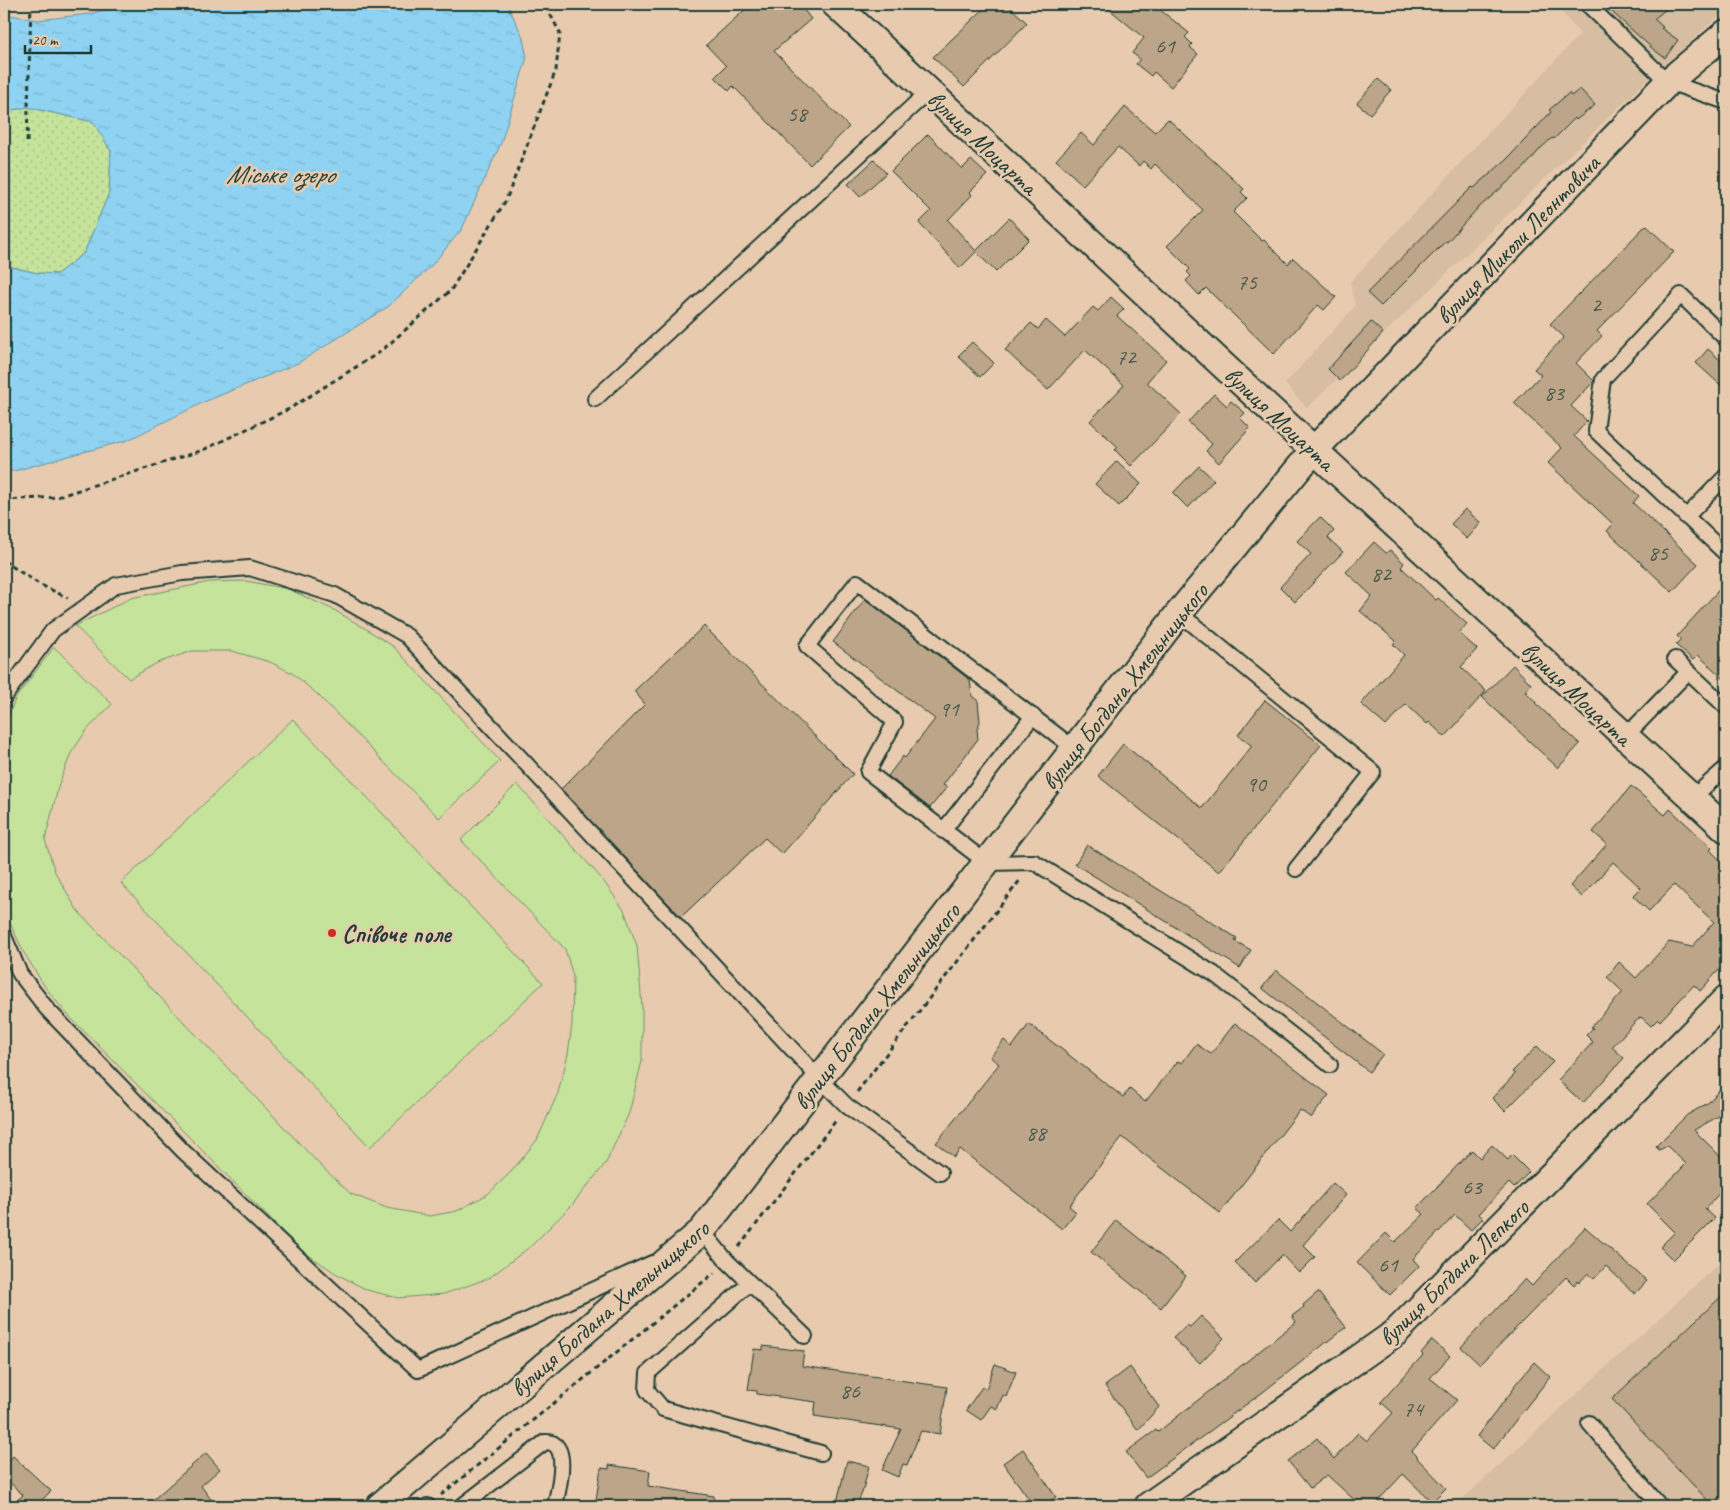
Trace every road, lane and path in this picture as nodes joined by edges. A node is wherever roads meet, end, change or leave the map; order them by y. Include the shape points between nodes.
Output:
1 (31, 4) edge
2 (545, 4) edge
3 (835, 4) edge
4 (1587, 4) edge
5 (1726, 33) edge
6 (1668, 82) junction
7 (929, 91) junction
8 (1726, 102) edge
9 (27, 142) dead end
10 (1726, 339) edge
11 (595, 399) dead end
12 (1314, 450) junction
13 (1726, 476) edge
14 (4, 500) edge
15 (1686, 517) junction
16 (1726, 554) edge
17 (4, 561) edge
18 (86, 607) junction
19 (1179, 613) junction
20 (1675, 659) dead end
21 (1688, 672) junction
22 (4, 697) edge
23 (1726, 707) edge
24 (1033, 716) junction
25 (1625, 737) junction
26 (1075, 749) junction
27 (1726, 768) edge
28 (1692, 798) junction
29 (1726, 829) edge
30 (942, 830) junction
31 (987, 863) junction
32 (1296, 869) dead end
33 (4, 936) edge
34 (1726, 1000) edge
35 (1330, 1065) dead end
36 (819, 1078) junction
37 (940, 1173) dead end
38 (702, 1231) junction
39 (682, 1249) junction
40 (750, 1283) junction
41 (805, 1336) dead end
42 (1589, 1423) dead end
43 (821, 1453) dead end
44 (380, 1506) edge
45 (462, 1506) edge
46 (555, 1506) edge
47 (1148, 1506) edge
48 (1660, 1506) edge

1 - 9 path
2 - 14 path via 560,33 556,70 506,200 451,290 380,352 289,409 203,450 57,497
3 - 7 street, вулиця Моцарта
4 - 6 lane
5 - 6 street, вулиця Миколи Леонтовича
6 - 8 lane
6 - 12 street, вулиця Миколи Леонтовича
7 - 11 lane
7 - 12 street, вулиця Моцарта
10 - 15 lane via 1681,295 1603,379 1596,430
12 - 19 street, вулиця Богдана Хмельницького
12 - 25 street, вулиця Моцарта
13 - 15 lane
15 - 16 lane
17 - 18 path via 39,584
18 - 22 lane via 53,630
18 - 36 lane via 116,585 182,573 250,568 335,595 407,636
19 - 26 street, вулиця Богдана Хмельницького
19 - 32 lane via 1372,772
20 - 21 lane
21 - 23 lane
21 - 25 lane
24 - 26 lane
24 - 30 lane
24 - 30 lane via 857,582 807,646 895,722 868,772
25 - 28 street, вулиця Моцарта
26 - 31 street, вулиця Богдана Хмельницького
27 - 28 lane
28 - 29 street, вулиця Моцарта
30 - 31 lane
31 - 35 lane via 1034,862 1214,974
31 - 36 street, вулиця Богдана Хмельницького
33 - 39 lane via 20,974 47,1009 183,1151 418,1370
34 - 47 street, вулиця Богдана Лепкого via 1395,1333
36 - 37 lane via 847,1106
36 - 38 street, вулиця Богдана Хмельницького
38 - 39 street, вулиця Богдана Хмельницького
38 - 40 lane via 727,1262
39 - 44 street, вулиця Богдана Хмельницького
40 - 41 lane
40 - 43 lane via 648,1373 647,1390 663,1409
42 - 48 lane
45 - 46 lane via 545,1442 551,1441 556,1444 561,1460

